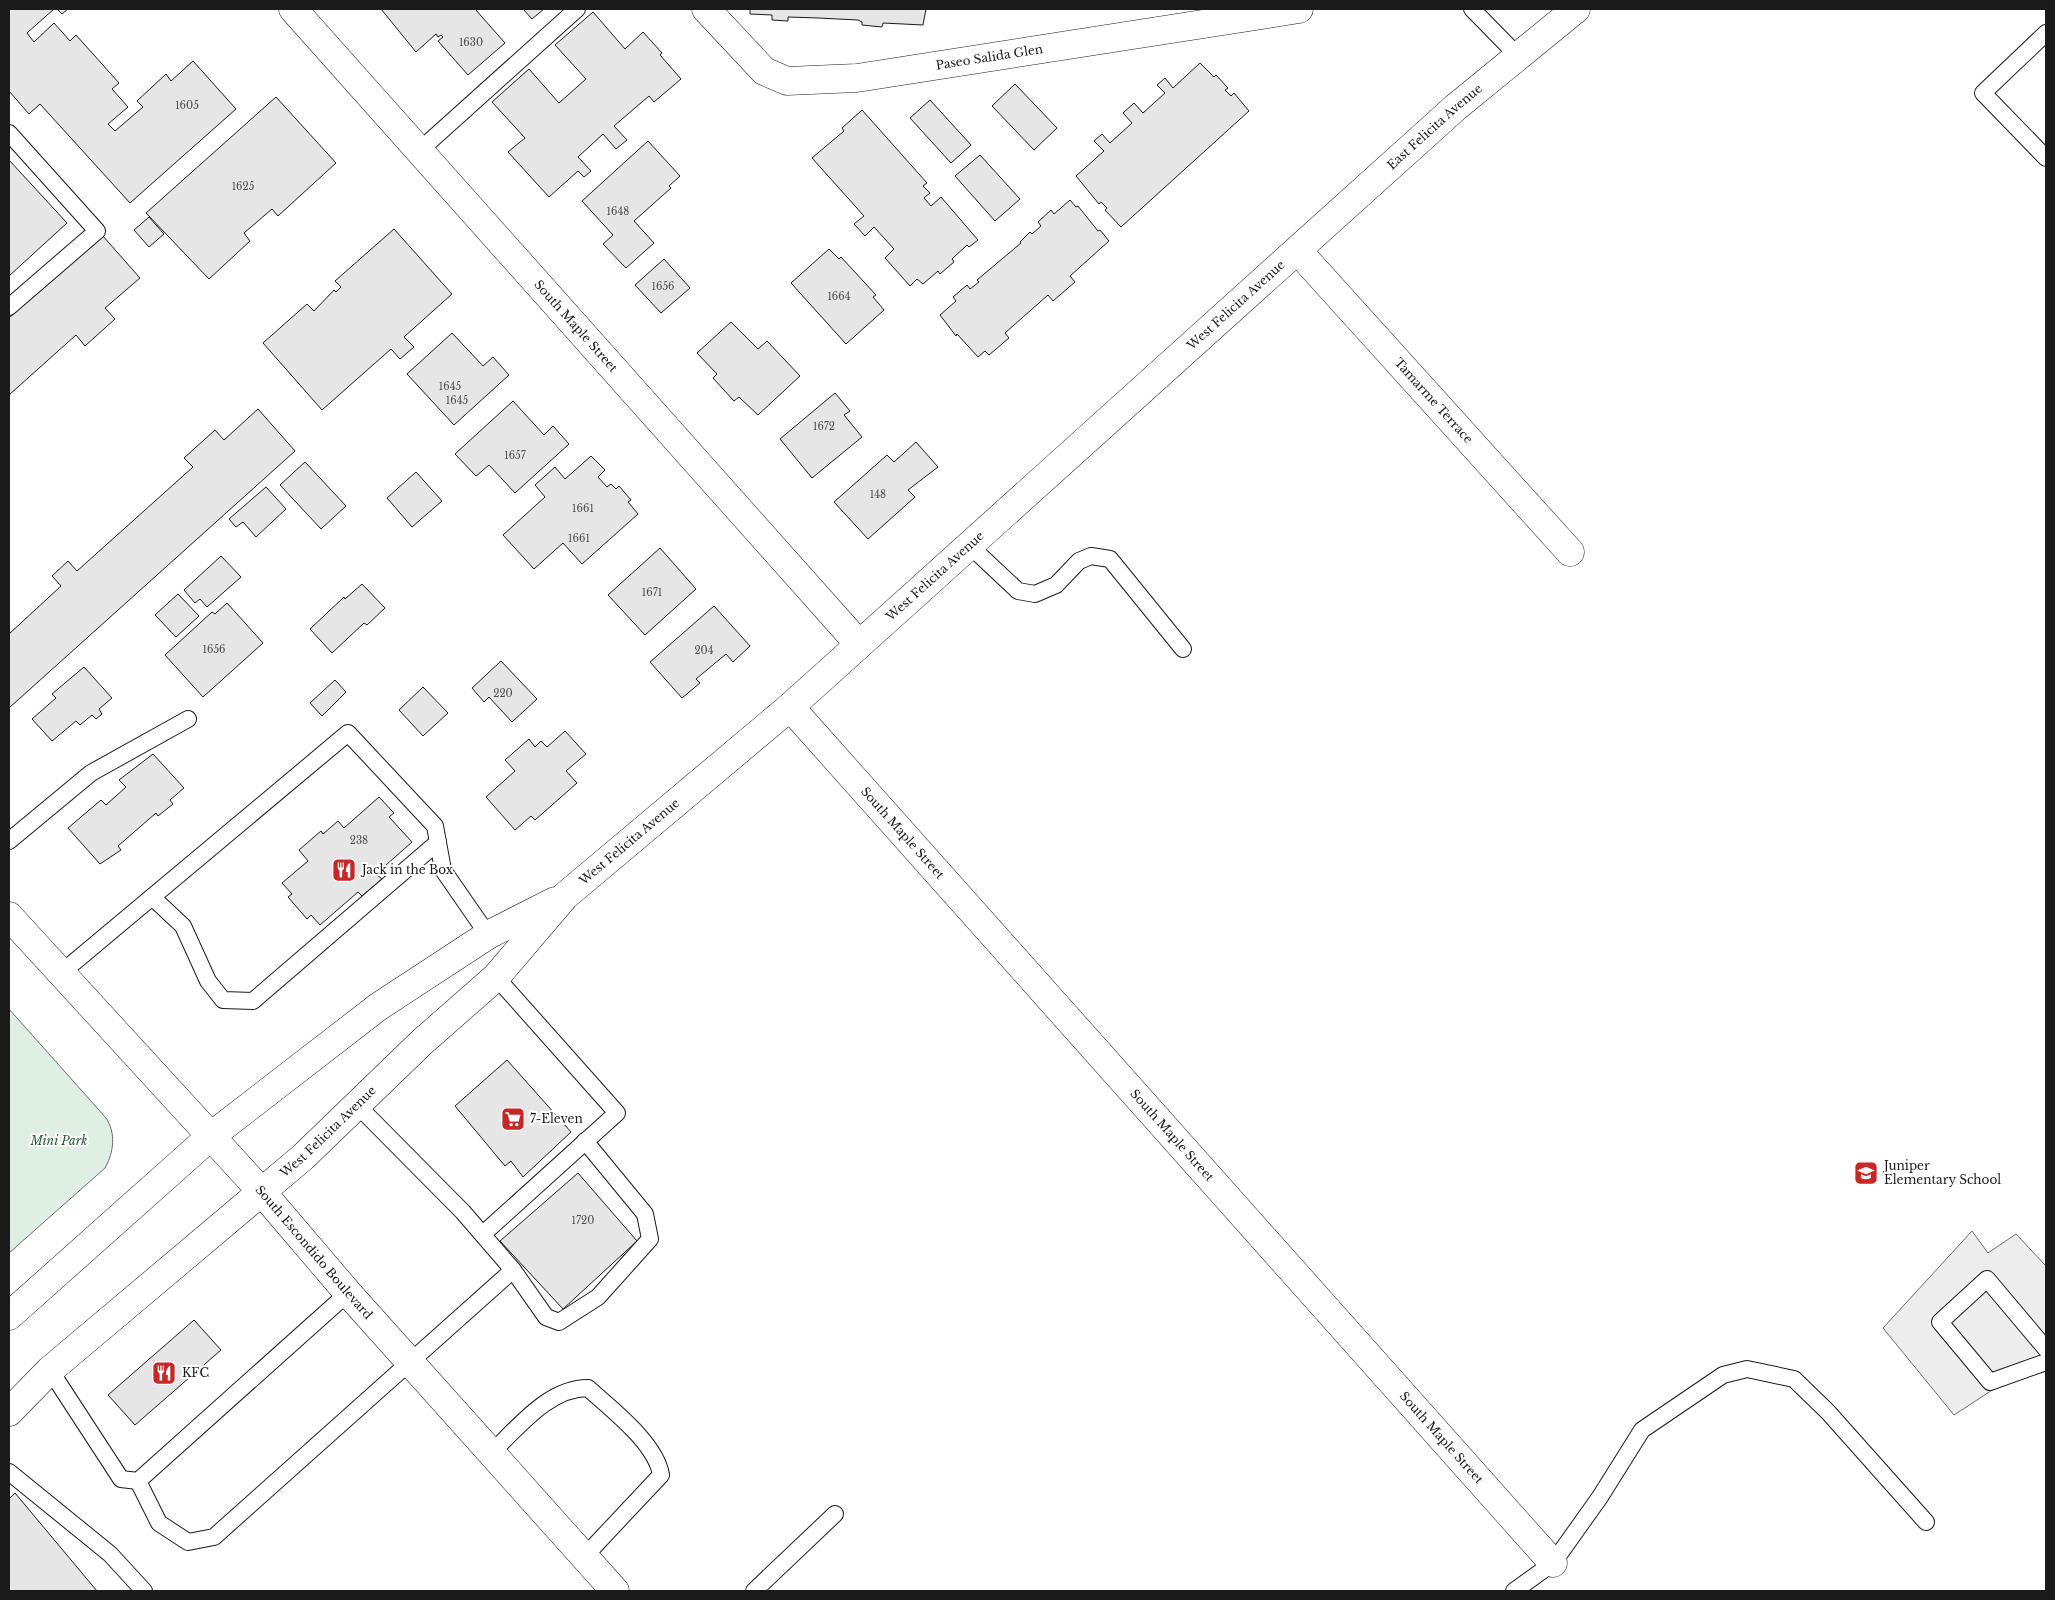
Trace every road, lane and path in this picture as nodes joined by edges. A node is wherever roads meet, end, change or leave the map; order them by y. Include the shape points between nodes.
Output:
1 (293, 9) edge
2 (577, 9) edge
3 (706, 9) edge
4 (1299, 9) edge
5 (1472, 9) edge
6 (1572, 10) edge
7 (1221, 15) edge
8 (2046, 33) edge
9 (1518, 56) junction
10 (9, 133) edge
11 (419, 151) junction
12 (2046, 158) edge
13 (1298, 251) junction
14 (9, 307) edge
15 (969, 544) junction
16 (1570, 552) dead end
17 (858, 643) junction
18 (1183, 649) dead end
19 (790, 707) junction
20 (188, 719) dead end
21 (9, 841) edge
22 (438, 842) junction
23 (565, 896) junction
24 (152, 897) junction
25 (9, 916) edge
26 (488, 935) junction
27 (60, 974) junction
28 (496, 977) junction
29 (358, 1106) junction
30 (210, 1136) junction
31 (586, 1141) junction
32 (261, 1191) junction
33 (483, 1234) junction
34 (513, 1270) junction
35 (348, 1293) junction
36 (9, 1316) edge
37 (2046, 1349) edge
38 (2046, 1362) edge
39 (410, 1363) junction
40 (50, 1370) junction
41 (9, 1412) edge
42 (491, 1453) junction
43 (9, 1472) edge
44 (138, 1481) junction
45 (835, 1514) dead end
46 (1926, 1522) dead end
47 (584, 1557) junction
48 (1553, 1563) junction
49 (144, 1591) edge
50 (615, 1591) edge
51 (754, 1591) edge
52 (1514, 1591) edge

1 - 11 main road, South Maple Street
2 - 11 lane
3 - 7 main road, Paseo Salida Glen via 764,71 787,81 857,78
4 - 7 main road, Paseo Salida Glen
5 - 9 lane
6 - 9 main road, East Felicita Avenue
8 - 12 lane via 1983,93
9 - 13 main road, East Felicita Avenue via 1456,107
10 - 14 lane via 97,231
11 - 17 main road, South Maple Street
13 - 15 main road, West Felicita Avenue
13 - 16 main road, Tamarme Terrace
15 - 17 main road, West Felicita Avenue
15 - 18 lane via 1018,591 1035,594 1056,585 1079,561 1091,556 1110,560
17 - 19 main road, West Felicita Avenue
19 - 23 main road, West Felicita Avenue
19 - 48 main road, South Maple Street
20 - 21 lane via 92,772
22 - 24 lane via 435,826 348,733
22 - 24 lane via 253,1001 223,1000 208,981 183,926
22 - 26 lane via 443,870
23 - 26 main road, West Felicita Avenue
23 - 28 main road, West Felicita Avenue
24 - 27 lane
25 - 27 main road, South Escondido Boulevard
26 - 30 main road, West Felicita Avenue via 378,1007
27 - 30 main road, South Escondido Boulevard
28 - 29 main road, West Felicita Avenue via 422,1042
28 - 31 lane via 617,1113
29 - 32 main road, West Felicita Avenue via 304,1157
29 - 33 lane
30 - 32 main road, South Escondido Boulevard
30 - 36 main road, West Felicita Avenue
31 - 33 lane
31 - 34 lane via 645,1214 650,1239 598,1296 559,1322 546,1317
32 - 35 main road, South Escondido Boulevard
32 - 40 main road, West Felicita Avenue
33 - 34 lane
34 - 39 lane
35 - 39 main road, South Escondido Boulevard
35 - 44 lane
37 - 38 lane via 1987,1279 1940,1322 1990,1382
39 - 42 main road, South Escondido Boulevard
39 - 44 lane via 214,1537 188,1542 159,1523
40 - 41 main road, West Felicita Avenue
40 - 44 lane via 121,1479
42 - 47 main road, South Escondido Boulevard
42 - 47 lane via 547,1401 573,1388 588,1388 632,1429 659,1463 661,1475
43 - 49 lane via 110,1554
45 - 51 lane
46 - 48 lane via 1828,1412 1794,1380 1748,1369 1723,1375 1642,1430
47 - 50 main road, South Escondido Boulevard
48 - 52 lane

